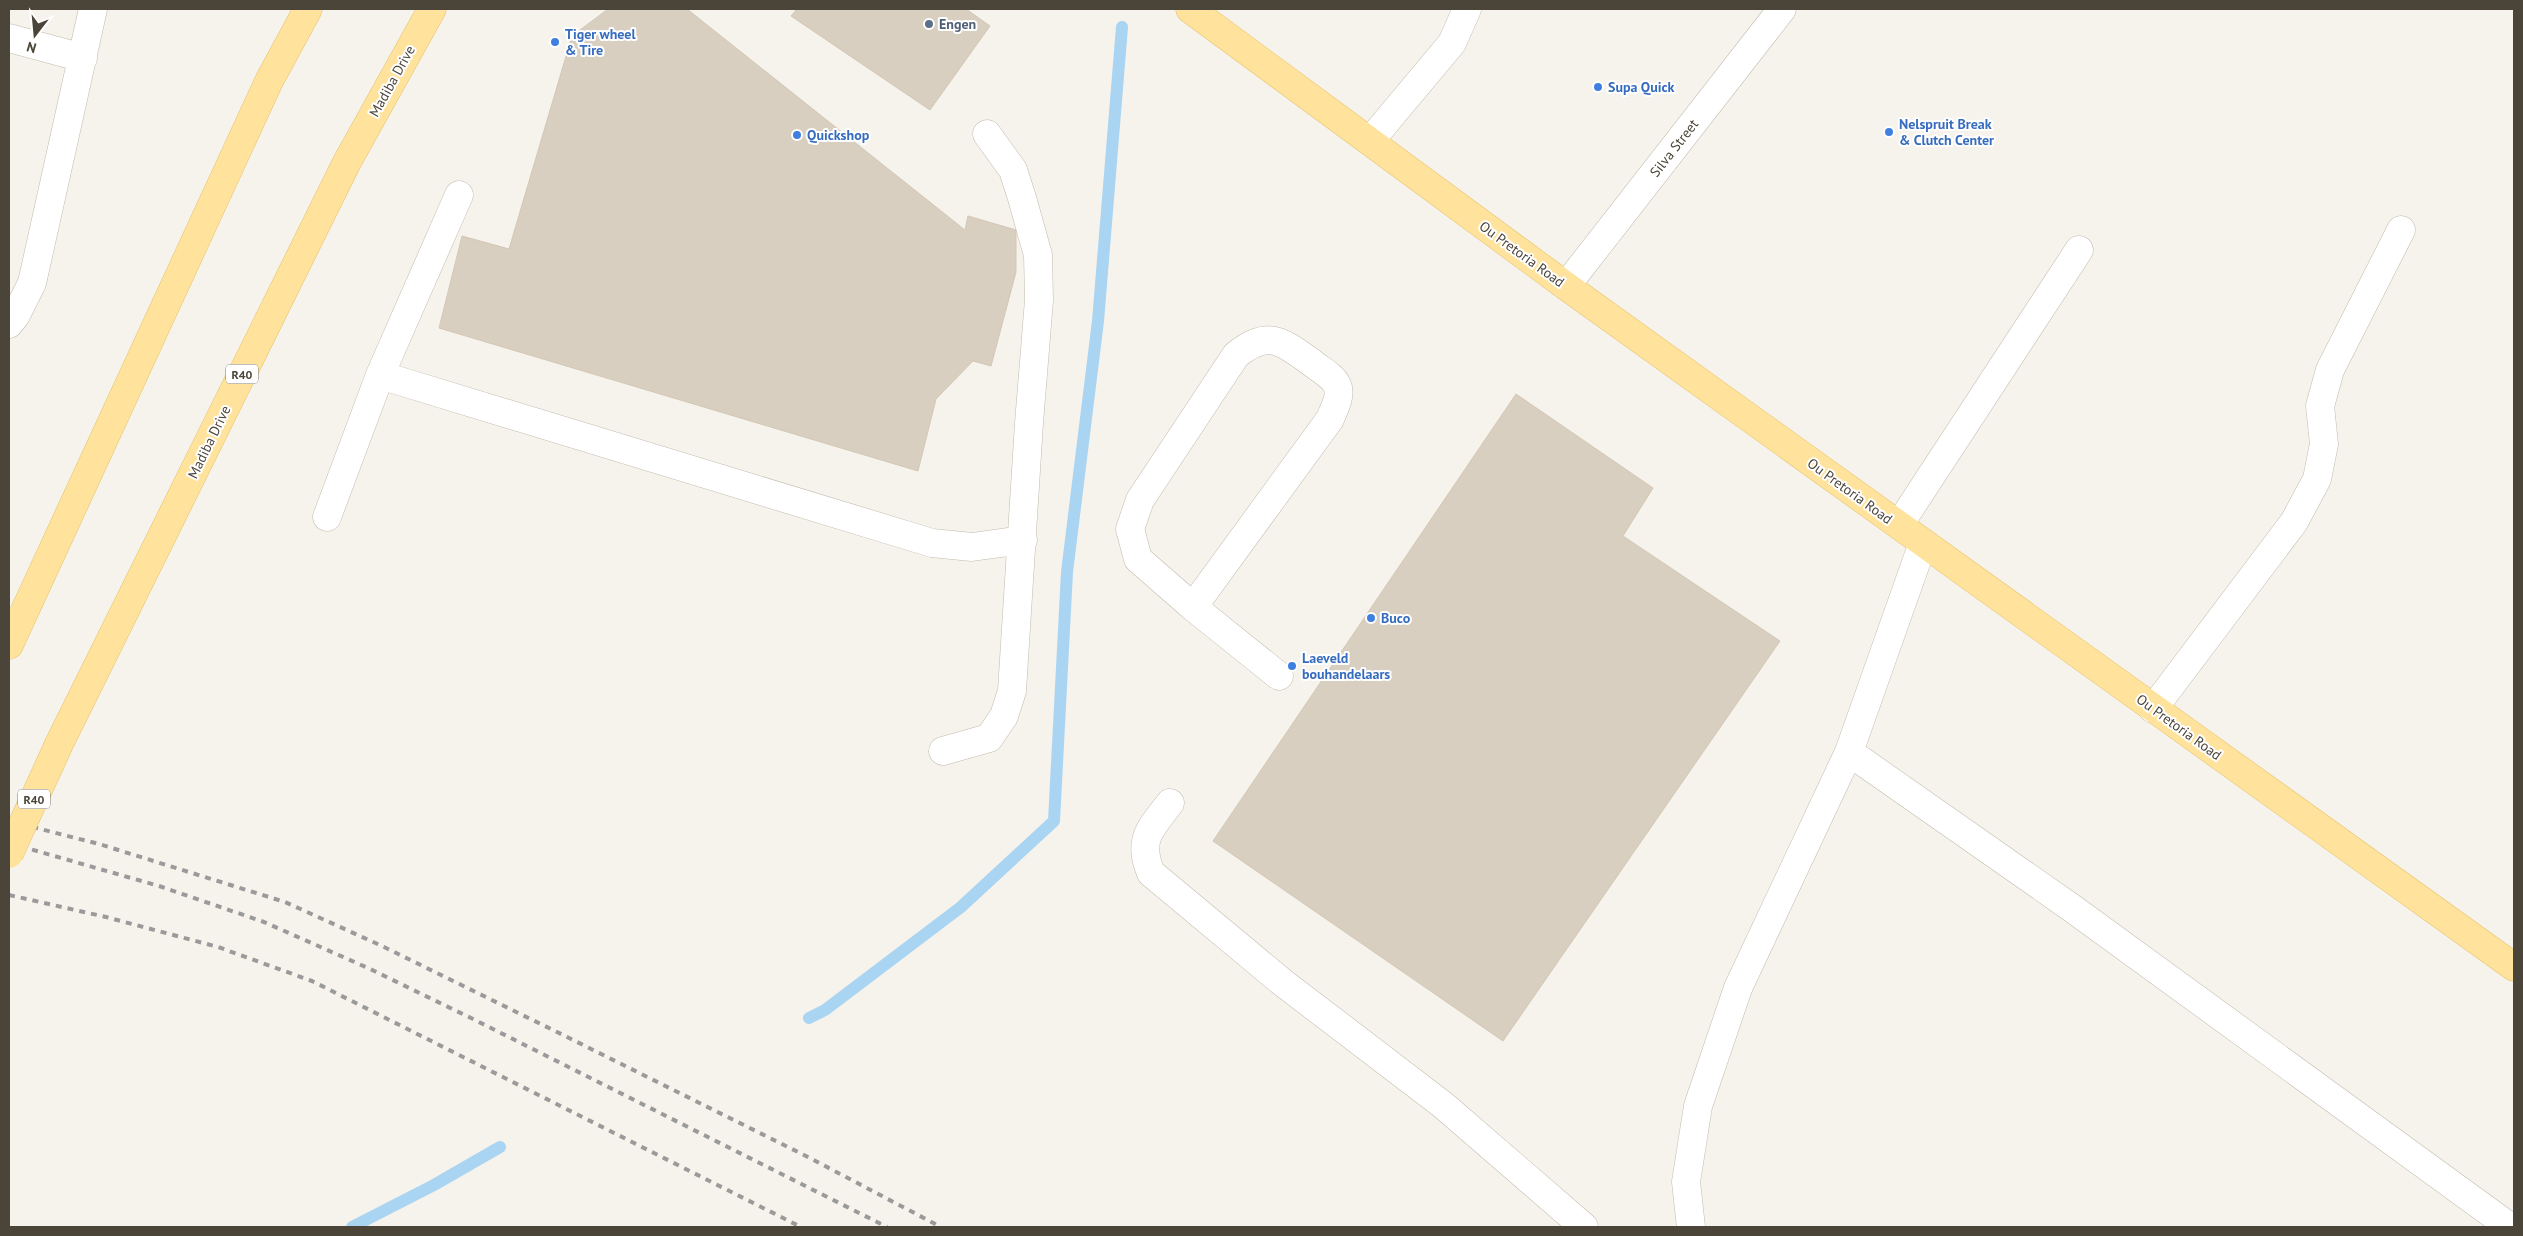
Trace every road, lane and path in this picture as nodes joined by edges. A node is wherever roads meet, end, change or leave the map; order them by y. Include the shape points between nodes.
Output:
1 (93, 9) edge
2 (308, 9) edge
3 (432, 9) edge
4 (1190, 9) edge
5 (1468, 9) edge
6 (1782, 9) edge
7 (9, 38) edge
8 (83, 58) junction
9 (987, 134) dead end
10 (1370, 141) junction
11 (459, 195) dead end
12 (2401, 230) dead end
13 (2079, 250) dead end
14 (1566, 286) junction
15 (9, 324) edge
16 (380, 374) junction
17 (327, 517) dead end
18 (1899, 525) junction
19 (1022, 540) junction
20 (1923, 543) junction
21 (1193, 607) junction
22 (9, 645) edge
23 (1279, 676) dead end
24 (2153, 709) junction
25 (943, 751) dead end
26 (1849, 752) junction
27 (1170, 803) dead end
28 (9, 854) edge
29 (2514, 967) edge
30 (1584, 1227) edge
31 (1691, 1227) edge
32 (2510, 1227) edge

1 - 8 street
2 - 22 main road via 269,81
3 - 28 main road, Madiba Drive / R40, bridge via 347,162 59,744
4 - 10 main road, Ou Pretoria Road
5 - 10 street via 1452,43
6 - 14 street, Silva Street
7 - 8 street
8 - 15 street via 32,283
9 - 19 street via 1013,170 1038,255 1039,300
10 - 14 main road, Ou Pretoria Road
11 - 16 street
12 - 24 street via 2330,370 2320,406 2324,444 2317,479 2294,522
13 - 18 street
14 - 18 main road, Ou Pretoria Road
16 - 17 street
16 - 19 street via 932,543 972,547
18 - 20 main road, Ou Pretoria Road
19 - 25 street via 1012,692 1004,716 990,738
20 - 24 main road, Ou Pretoria Road
20 - 26 street
21 - 21 street via 1138,559 1130,529 1134,514 1140,500 1236,355 1249,344 1264,339 1281,341 1332,378 1338,387 1337,401 1330,419
21 - 23 street
24 - 29 main road, Ou Pretoria Road
26 - 31 street via 1738,988 1698,1106 1686,1182
26 - 32 street via 2069,906
27 - 30 street via 1146,840 1144,855 1151,873 1282,982 1443,1106

